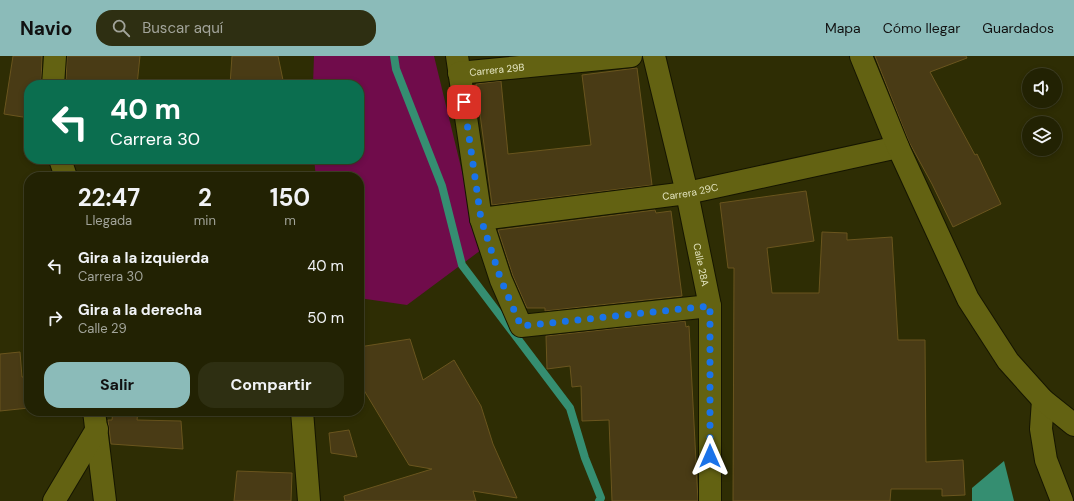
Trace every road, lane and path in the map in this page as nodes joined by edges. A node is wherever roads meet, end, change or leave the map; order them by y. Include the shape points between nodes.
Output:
1 (54, 56) edge
2 (631, 56) edge
3 (654, 56) edge
4 (861, 56) edge
5 (458, 64) edge
6 (53, 80) edge
7 (898, 147) junction
8 (687, 193) junction
9 (481, 219) junction
10 (710, 306) junction
11 (1043, 400) junction
12 (302, 416) edge
13 (96, 420) edge
14 (1074, 425) edge
15 (54, 501) edge
16 (105, 501) edge
17 (308, 501) edge
18 (710, 501) edge
19 (1062, 501) edge

1 - 6 street
2 - 5 street, Carrera 29B
3 - 8 street, Calle 28A
4 - 7 street
5 - 9 street
7 - 8 street, Carrera 29C
7 - 11 street via 968,299 1008,361
8 - 9 street, Carrera 29C
8 - 10 street, Calle 28A
9 - 10 street via 501,280 521,326
10 - 18 street, Calle 28A
11 - 14 street
11 - 19 street via 1040,429
12 - 17 street
13 - 15 street
13 - 16 street

